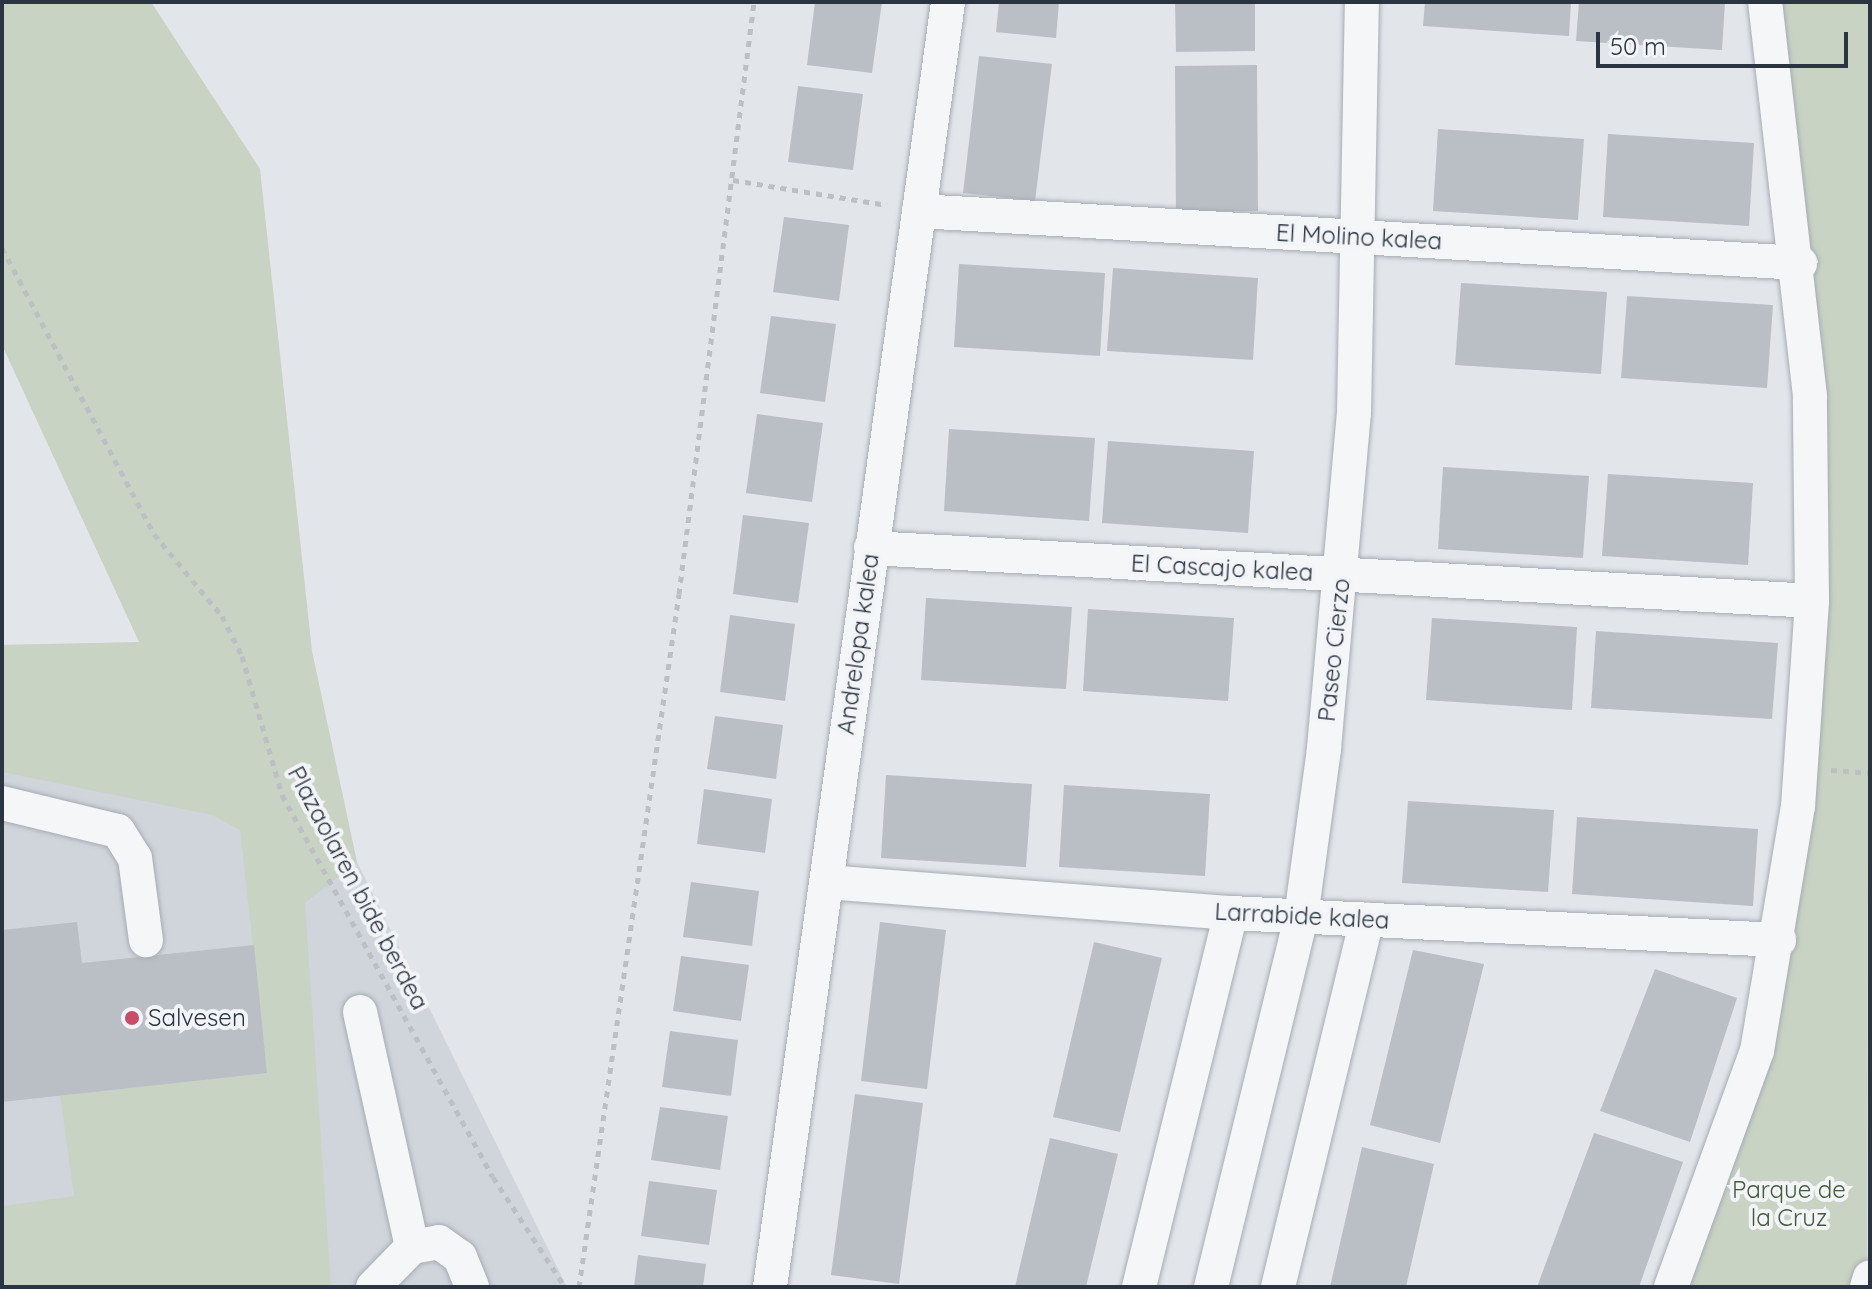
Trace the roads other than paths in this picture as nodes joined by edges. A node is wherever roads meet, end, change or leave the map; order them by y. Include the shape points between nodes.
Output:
1 (948, 2) edge
2 (1362, 2) edge
3 (1765, 2) edge
4 (919, 211) junction
5 (1361, 237) junction
6 (1800, 263) junction
7 (871, 548) junction
8 (1342, 574) junction
9 (1812, 601) junction
10 (2, 803) edge
11 (827, 882) junction
12 (1231, 913) junction
13 (1301, 917) junction
14 (1367, 920) junction
15 (146, 940) dead end
16 (1779, 940) junction
17 (360, 1012) dead end
18 (412, 1247) junction
19 (1870, 1277) edge
20 (373, 1287) edge
21 (472, 1287) edge
22 (770, 1287) edge
23 (1139, 1287) edge
24 (1211, 1287) edge
25 (1278, 1287) edge
26 (1671, 1287) edge
27 (1867, 1287) edge

1 - 4 street, Andrelopa kalea
2 - 5 street, Paseo Cierzo
3 - 6 street
4 - 5 street, El Molino kalea
4 - 7 street, Andrelopa kalea
5 - 6 street, El Molino kalea
5 - 8 street, Paseo Cierzo
6 - 9 street
7 - 8 street, El Cascajo kalea
7 - 11 street, Andrelopa kalea
8 - 9 street, El Cascajo kalea
8 - 13 street, Paseo Cierzo
9 - 16 street via 1798,807
10 - 15 street via 118,831 135,858
11 - 12 street, Larrabide kalea
11 - 22 street, Andrelopa kalea
12 - 13 street, Larrabide kalea
12 - 23 street
13 - 14 street, Larrabide kalea
13 - 24 street, Paseo Cierzo
14 - 16 street, Larrabide kalea
14 - 25 street
16 - 26 street via 1757,1051
17 - 18 street
18 - 20 street
18 - 21 street via 439,1242 460,1257
19 - 27 street

